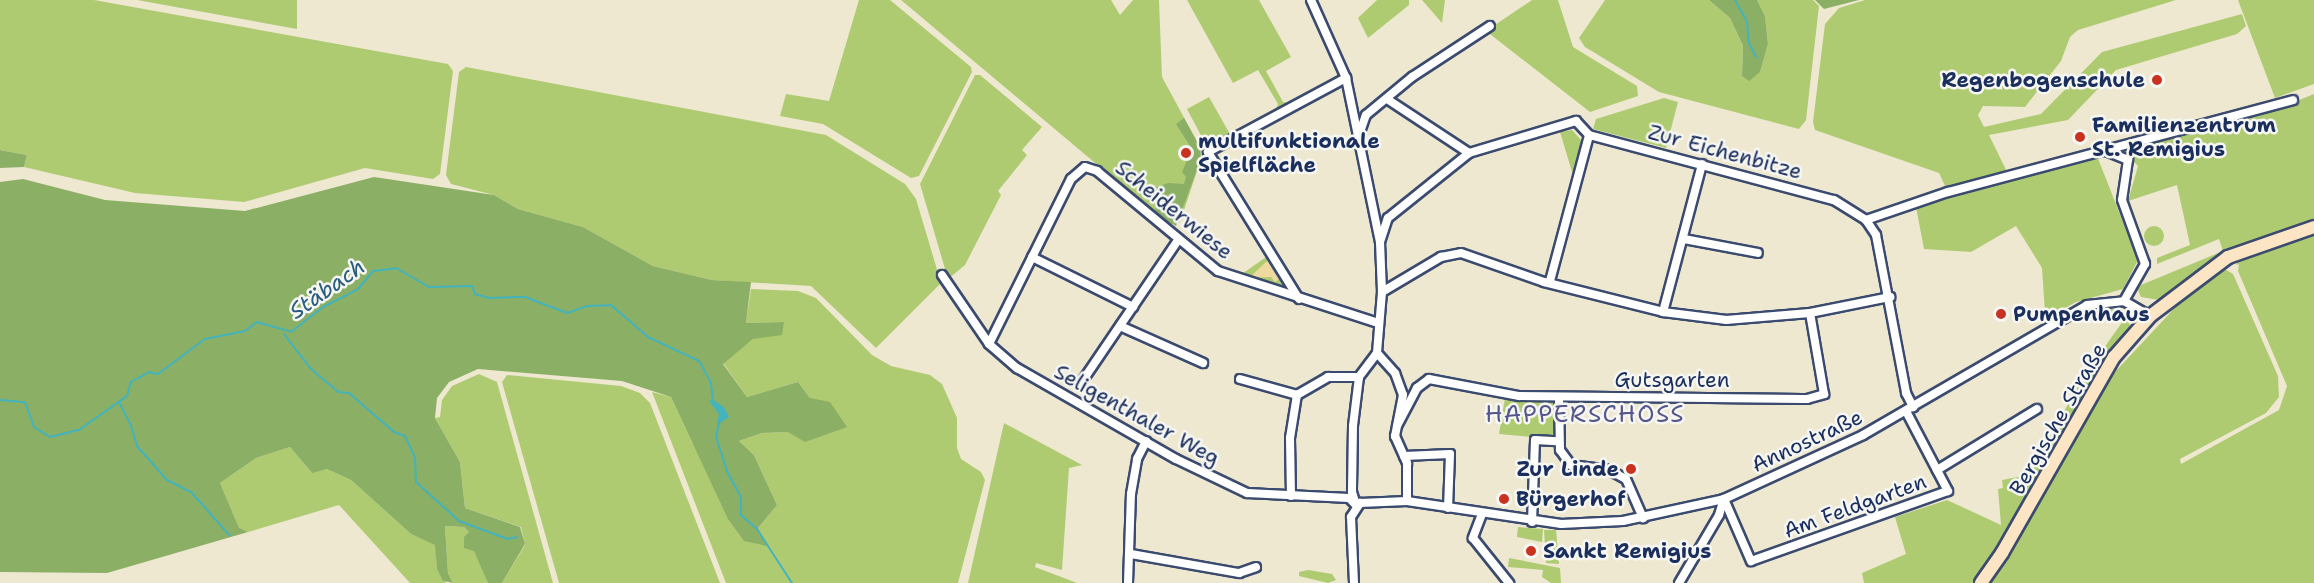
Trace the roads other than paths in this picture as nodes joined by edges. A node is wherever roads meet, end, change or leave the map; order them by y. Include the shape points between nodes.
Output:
1 (1311, 0) edge
2 (1490, 26) dead end
3 (1346, 78) junction
4 (1387, 99) junction
5 (2294, 100) dead end
6 (1589, 135) junction
7 (1359, 136) junction
8 (2104, 150) junction
9 (1469, 153) junction
10 (1702, 164) junction
11 (1866, 220) junction
12 (2314, 227) edge
13 (1684, 238) junction
14 (1179, 239) junction
15 (1380, 242) junction
16 (1758, 253) dead end
17 (1032, 257) junction
18 (942, 276) dead end
19 (1550, 281) junction
20 (1382, 292) junction
21 (1890, 297) junction
22 (1299, 298) junction
23 (2124, 302) junction
24 (1133, 307) junction
25 (1663, 312) junction
26 (1810, 313) junction
27 (2150, 316) junction
28 (1378, 324) junction
29 (1120, 326) junction
30 (989, 344) junction
31 (1377, 353) junction
32 (1203, 363) dead end
33 (1359, 377) junction
34 (1240, 379) dead end
35 (1081, 383) dead end
36 (1297, 395) junction
37 (1559, 398) junction
38 (1910, 409) junction
39 (2037, 409) dead end
40 (1397, 426) junction
41 (1146, 441) junction
42 (1557, 441) junction
43 (1404, 456) junction
44 (1937, 470) junction
45 (1291, 496) junction
46 (1724, 499) junction
47 (1407, 501) junction
48 (1356, 506) junction
49 (1448, 508) junction
50 (1482, 514) junction
51 (1642, 518) junction
52 (1532, 522) junction
53 (1131, 554) junction
54 (1256, 567) dead end
55 (1128, 583) edge
56 (1354, 583) edge
57 (1509, 583) edge
58 (1679, 583) edge
59 (1981, 583) edge

1 - 3 street
2 - 4 street
3 - 7 street
3 - 22 street via 1208,152
4 - 7 street via 1366,115
4 - 9 street
5 - 8 street
6 - 9 street via 1576,121
6 - 10 street, Zur Eichenbitze
6 - 19 street
7 - 15 street
8 - 11 street via 1948,192
8 - 23 street via 2128,160 2122,200 2145,264
9 - 15 street via 1388,218
10 - 11 street, Zur Eichenbitze via 1834,201
10 - 13 street
11 - 21 street via 1876,235
12 - 27 main road, Bergische Straße via 2228,257
13 - 16 street
13 - 25 street
14 - 17 street, Scheiderwiese via 1097,171 1085,167 1071,179
14 - 22 street, Scheiderwiese via 1218,271
14 - 24 street
15 - 20 street
17 - 24 street
17 - 30 street
18 - 30 street, Seligenthaler Weg
19 - 20 street via 1461,253 1441,257
19 - 25 street
20 - 28 street
21 - 26 street
21 - 38 street
22 - 28 street, Scheiderwiese
23 - 27 street
23 - 38 street, Annostraße via 2108,300 2087,306
24 - 29 street
25 - 26 street via 1726,320
26 - 37 street, Gutsgarten via 1824,394 1807,399
27 - 59 main road, Bergische Straße via 2114,357 2023,518
28 - 31 street
29 - 32 street
29 - 35 street
30 - 41 street, Seligenthaler Weg via 1017,368
31 - 33 street
31 - 40 street via 1401,385
33 - 36 street via 1328,376
33 - 48 street via 1353,426 1352,492
34 - 36 street
36 - 45 street via 1290,438
37 - 40 street, Gutsgarten via 1519,396 1429,379 1417,387
37 - 42 street
38 - 44 street, Am Feldgarten
38 - 46 street, Annostraße via 1838,448
39 - 44 street, Am Feldgarten
40 - 43 street via 1395,436
41 - 45 street, Seligenthaler Weg via 1247,493
41 - 53 street via 1137,459 1131,494
42 - 51 street via 1571,465 1609,470 1626,479
42 - 52 street via 1535,440
43 - 47 street
43 - 49 street via 1450,454
44 - 46 street, Am Feldgarten via 1948,491 1750,561
45 - 48 street, Seligenthaler Weg via 1349,498
46 - 51 street, Annostraße
46 - 58 street via 1719,515
47 - 48 street, Annostraße via 1366,502
47 - 49 street, Annostraße
48 - 56 street via 1351,517
49 - 50 street, Annostraße
50 - 52 street, Annostraße
50 - 57 street via 1473,538
51 - 52 street, Annostraße via 1561,524
53 - 54 street via 1239,573
53 - 55 street

